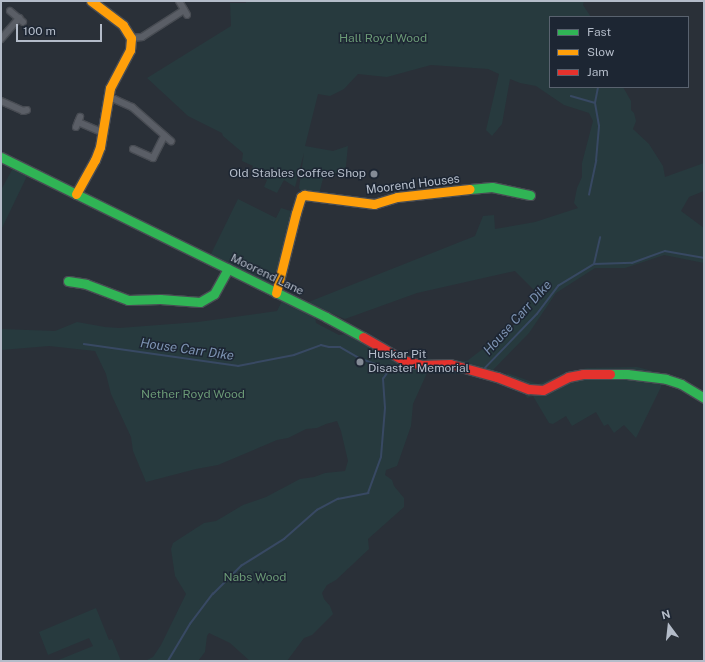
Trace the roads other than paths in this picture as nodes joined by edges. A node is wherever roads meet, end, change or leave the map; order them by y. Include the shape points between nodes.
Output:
1 (91, 1) edge
2 (179, 1) edge
3 (10, 11) dead end
4 (131, 38) junction
5 (1, 39) edge
6 (108, 100) junction
7 (1, 101) edge
8 (27, 110) dead end
9 (78, 122) dead end
10 (102, 132) junction
11 (164, 136) junction
12 (171, 141) dead end
13 (133, 149) dead end
14 (1, 157) edge
15 (76, 194) junction
16 (530, 195) dead end
17 (228, 269) junction
18 (68, 281) dead end
19 (276, 293) junction
20 (704, 398) edge

1 - 4 street via 123,25
2 - 4 street via 186,12 142,36
3 - 5 street via 21,20
4 - 6 street via 130,50 113,81
6 - 10 street
6 - 11 street via 114,99 132,107
7 - 8 street
9 - 10 street
10 - 15 street via 95,160
11 - 12 street
11 - 13 street via 153,158
14 - 15 street, Moorend Lane
15 - 17 street, Moorend Lane
16 - 19 street, Moorend Houses via 492,187 397,197 367,204 304,195 296,213
17 - 18 street via 214,294 200,302 128,300 86,284
17 - 19 street, Moorend Lane
19 - 20 street, Moorend Lane via 341,324 403,360 422,364 450,364 529,389 543,390 568,377 583,374 627,374 666,379 681,384

